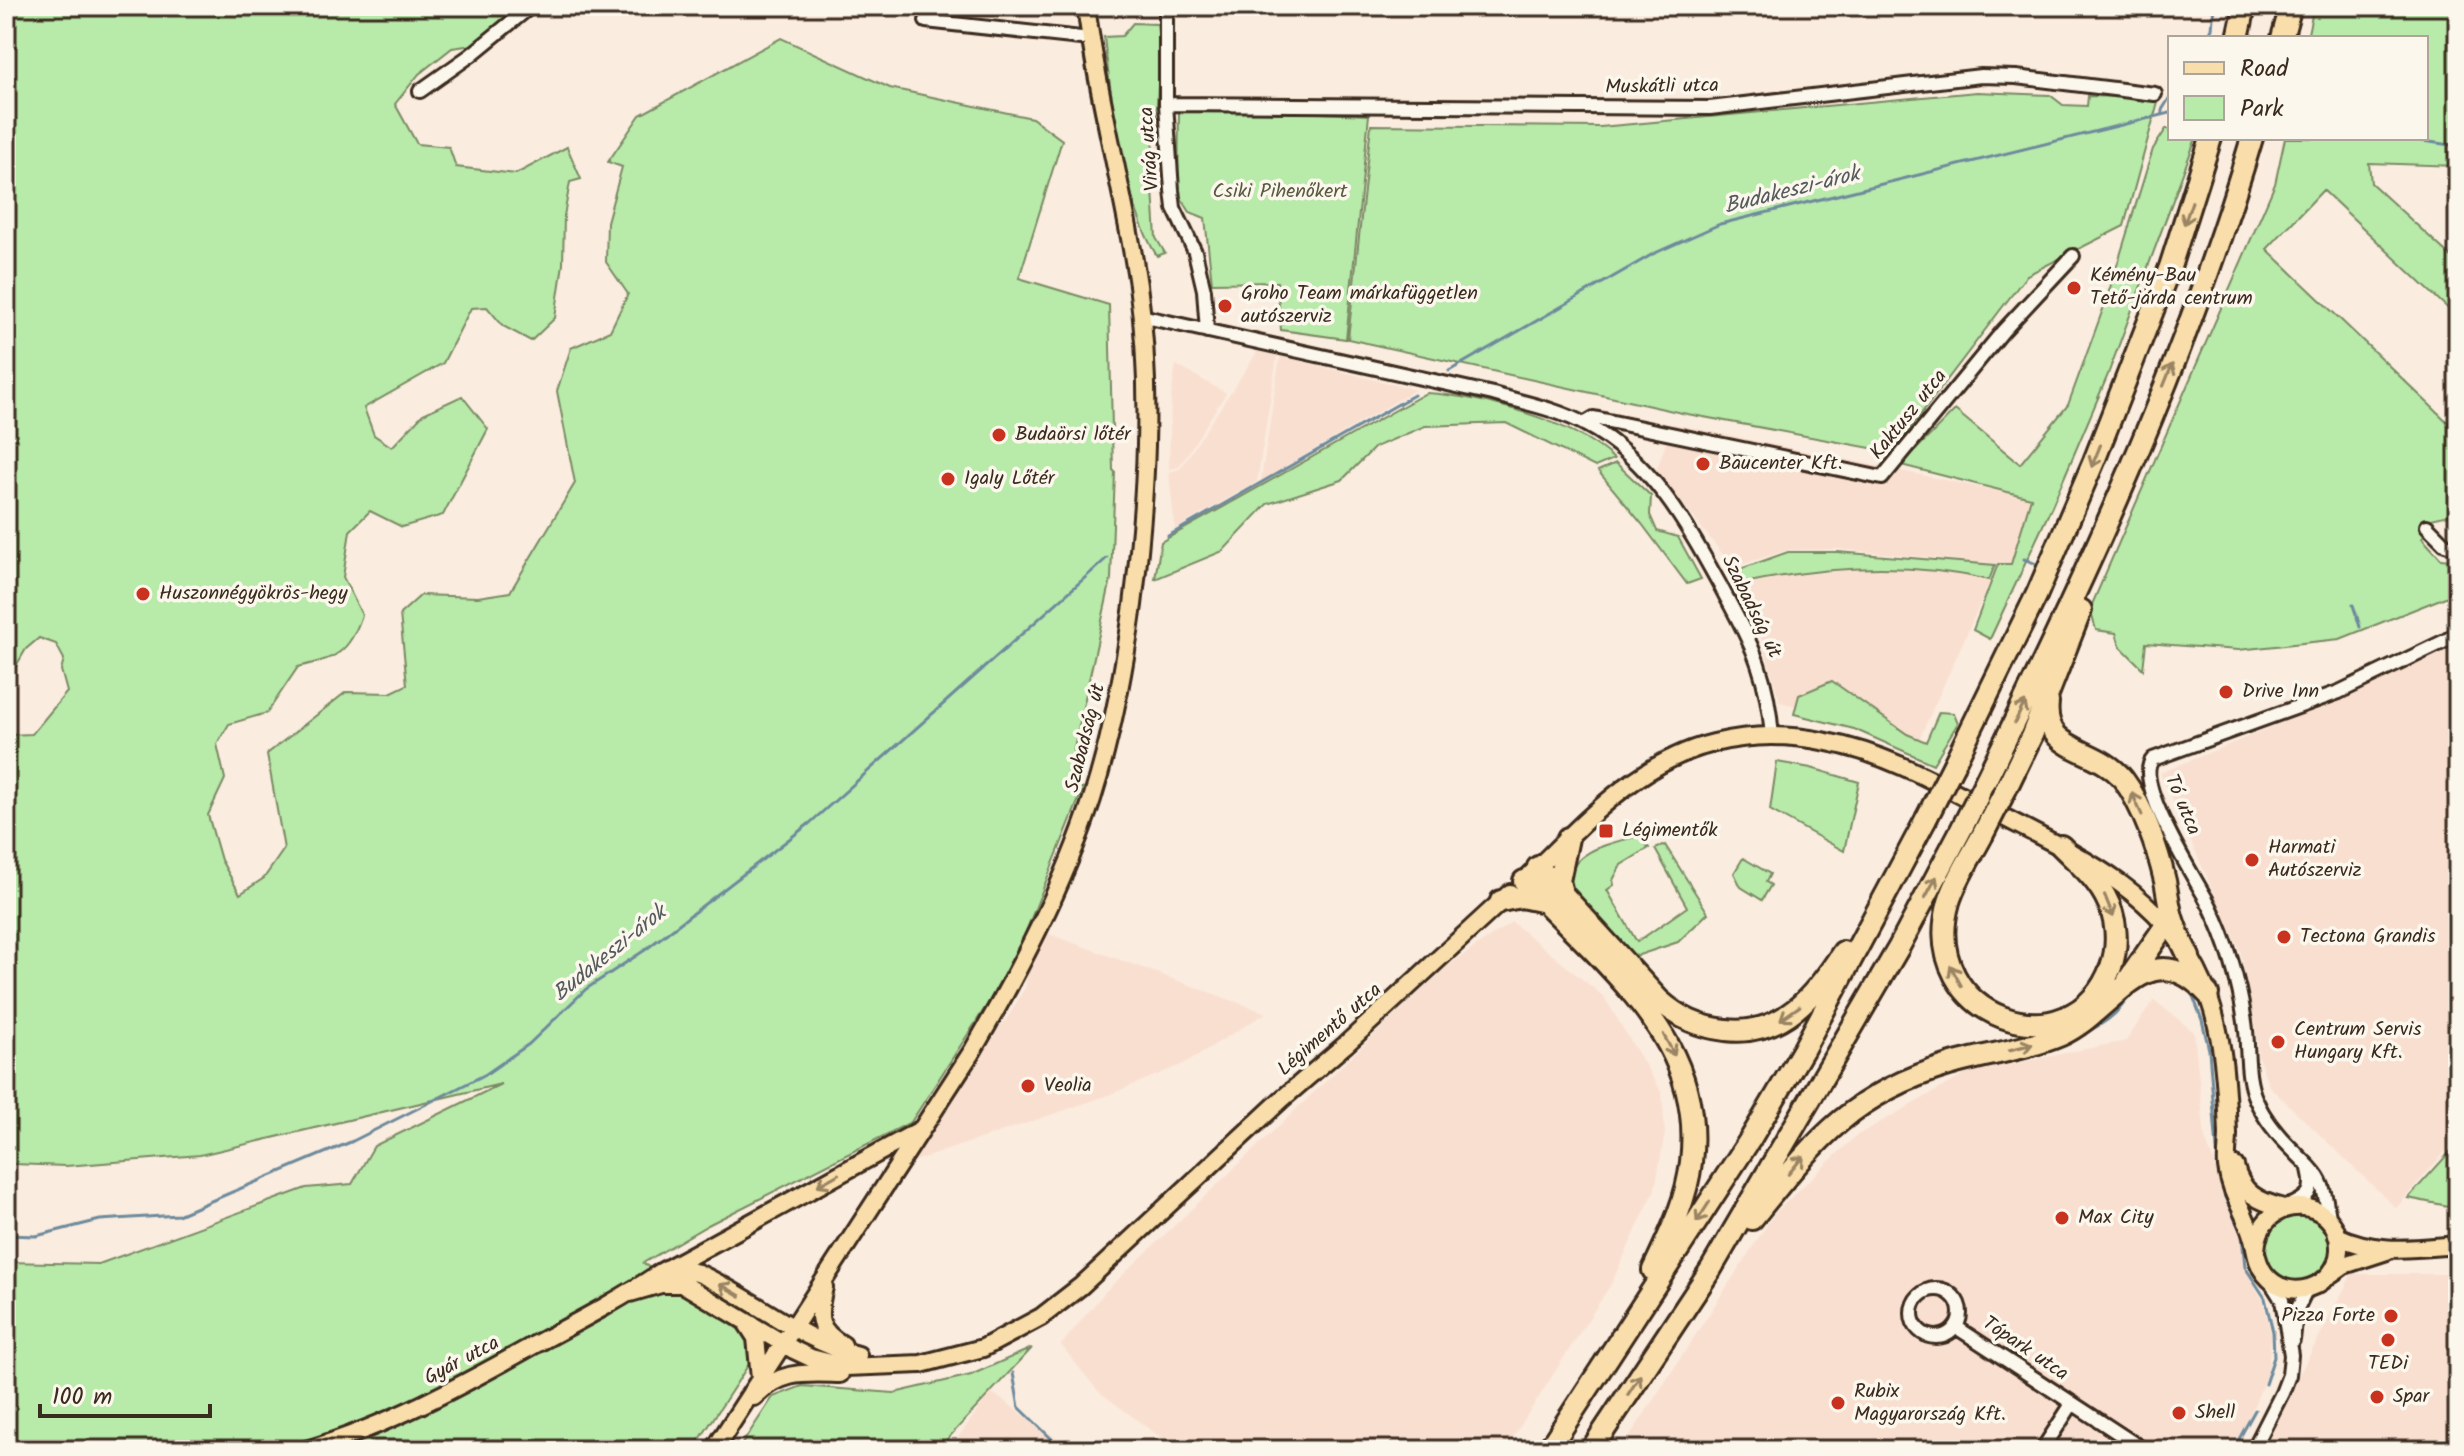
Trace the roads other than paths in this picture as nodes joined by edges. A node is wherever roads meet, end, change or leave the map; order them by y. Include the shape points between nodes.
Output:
1 (531, 6) edge
2 (1086, 6) edge
3 (1166, 6) edge
4 (2245, 6) edge
5 (2291, 6) edge
6 (926, 21) dead end
7 (2238, 36) edge
8 (2283, 36) edge
9 (1090, 39) junction
10 (420, 91) dead end
11 (2155, 94) dead end
12 (1166, 104) junction
13 (2210, 140) edge
14 (2251, 140) edge
15 (2073, 256) dead end
16 (1141, 316) junction
17 (1207, 331) junction
18 (1584, 424) junction
19 (2427, 526) dead end
20 (2458, 548) edge
21 (2079, 598) junction
22 (2458, 632) edge
23 (2050, 690) junction
24 (1772, 736) junction
25 (1921, 828) junction
26 (1568, 838) junction
27 (2061, 846) junction
28 (1531, 874) junction
29 (1554, 897) junction
30 (1501, 901) junction
31 (2166, 925) junction
32 (2189, 957) junction
33 (2121, 989) junction
34 (2208, 994) junction
35 (922, 1130) junction
36 (2228, 1136) junction
37 (861, 1162) junction
38 (2308, 1166) junction
39 (885, 1183) junction
40 (2284, 1208) junction
41 (2334, 1229) junction
42 (2458, 1245) edge
43 (2256, 1250) junction
44 (2389, 1250) junction
45 (1711, 1269) junction
46 (661, 1272) junction
47 (2330, 1275) junction
48 (826, 1278) junction
49 (2269, 1279) junction
50 (2307, 1289) junction
51 (630, 1293) junction
52 (746, 1322) junction
53 (793, 1327) junction
54 (1956, 1327) junction
55 (782, 1344) junction
56 (858, 1355) junction
57 (2291, 1355) junction
58 (1610, 1356) junction
59 (905, 1367) junction
60 (760, 1378) junction
61 (2072, 1404) junction
62 (740, 1412) junction
63 (306, 1450) edge
64 (714, 1450) edge
65 (1548, 1450) edge
66 (1591, 1450) edge
67 (2042, 1450) edge
68 (2144, 1450) edge
69 (2253, 1450) edge

1 - 10 street
2 - 9 main road, Szabadság út
3 - 12 street, Virág utca
4 - 7 highway
5 - 8 highway
6 - 9 street
9 - 16 main road, Szabadság út
11 - 12 street, Muskátli utca via 1981,76 1710,108
12 - 17 street, Virág utca via 1174,208 1195,252
13 -> 25 highway, bridge via 2170,267 2094,461 2041,586
21 -> 14 highway via 2196,305
15 - 18 street, Kaktusz utca via 2003,331 1882,478 1594,418
16 - 17 street, Szabadság út
16 - 35 main road, Szabadság út via 1143,512 1130,627 1108,743 1065,868 1010,987
17 - 18 street, Szabadság út via 1493,394
18 - 24 street, Szabadság út via 1630,457 1686,524 1750,641 1765,687
19 - 20 street via 2443,543
21 - 23 highway
45 -> 21 highway, bridge via 1899,947
22 - 38 street, Tó utca via 2339,692 2148,765 2157,807 2232,960 2254,1096 2277,1133
27 -> 23 highway, bridge via 2107,899 2116,926 2115,952 2107,976 2088,1002 2057,1019 2023,1023 1990,1012 1956,981 1945,929 1950,900
32 -> 23 highway via 2173,922 2161,864 2131,792 2105,762 2053,733 2047,713
24 - 26 main road, Légimentő utca via 1723,741 1682,754 1629,784
24 - 27 main road, Légimentő utca via 1862,750
25 -> 29 highway via 1820,985 1785,1017 1749,1031 1706,1027 1680,1017
25 -> 58 highway via 1796,1063
26 - 28 main road, Légimentő utca
26 - 29 highway
27 - 31 main road, Légimentő utca via 2120,882
28 - 29 highway
28 - 30 main road, Légimentő utca
29 - 30 highway
29 -> 58 highway via 1658,1026 1679,1067 1692,1118 1691,1164 1682,1202
30 - 59 main road, Légimentő utca via 1051,1310 983,1348
31 - 32 main road, Légimentő utca
31 - 33 highway
32 - 34 main road, Légimentő utca
33 - 34 highway via 2147,971 2164,969 2190,976
45 -> 33 highway via 1804,1155 1861,1104 1919,1074 2061,1035
34 - 36 main road, Légimentő utca via 2222,1050
35 - 37 main road, Gyár utca
35 - 39 main road, Szabadság út
36 - 40 main road via 2245,1190 2259,1201
36 - 43 main road via 2231,1187
37 - 39 main road
37 -> 46 main road, Gyár utca
38 - 40 street via 2308,1194
38 - 41 street, Tó utca via 2321,1182
39 - 48 main road, Szabadság út
40 - 41 main road via 2309,1208
40 - 43 main road via 2261,1228
41 - 44 main road via 2360,1246
41 - 47 main road via 2338,1257
42 - 44 main road
43 - 49 main road
44 - 47 main road
66 -> 45 highway
46 - 51 main road, Gyár utca
53 -> 46 main road via 698,1273
47 - 50 main road
48 - 53 main road, Szabadság út
48 - 56 main road via 820,1322 830,1337
49 - 50 main road via 2283,1287
49 - 57 street via 2282,1300
50 - 57 street via 2296,1312
51 - 52 main road, Gyár utca via 683,1284
51 - 63 main road, Gyár utca via 415,1409
52 - 55 main road, Gyár utca
52 - 60 main road via 756,1338
53 - 55 main road, Szabadság út
53 - 56 main road
54 - 54 street via 1961,1315 1949,1292 1936,1288 1915,1300 1913,1321 1928,1336 1948,1334
54 - 61 street, Tópark utca
55 - 59 main road, Légimentő utca via 846,1367
55 - 60 main road, Szabadság út
56 - 59 main road
57 - 69 street via 2282,1393
58 - 65 highway
59 - 62 main road via 798,1372 765,1387
60 - 62 main road, Szabadság út
61 - 67 street, Tópark utca
61 - 68 street, Tópark utca
62 - 64 main road

